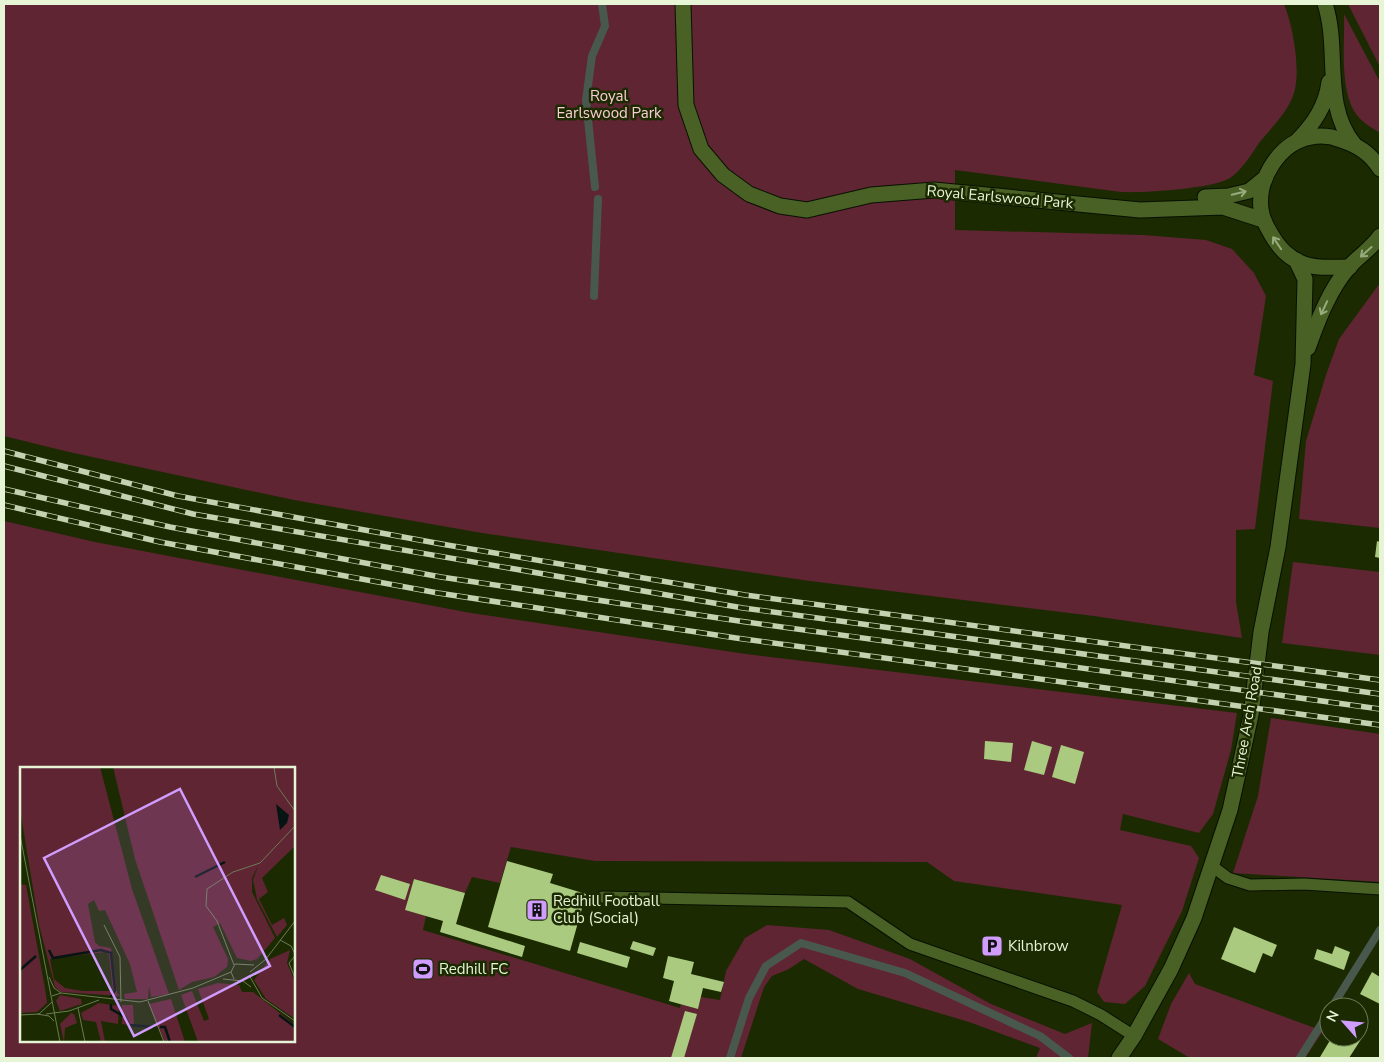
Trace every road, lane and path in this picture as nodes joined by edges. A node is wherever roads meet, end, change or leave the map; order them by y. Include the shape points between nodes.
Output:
1 (682, 4) edge
2 (1325, 4) edge
3 (1331, 46) junction
4 (1294, 144) junction
5 (1354, 144) junction
6 (1378, 162) edge
7 (1264, 178) junction
8 (1140, 210) junction
9 (1263, 220) junction
10 (1380, 236) edge
11 (1296, 260) junction
12 (1350, 267) junction
13 (1303, 364) junction
14 (1212, 866) junction
15 (1380, 890) edge
16 (602, 897) dead end
17 (1134, 1036) junction
18 (1119, 1058) edge

1 - 8 street, Royal Earlswood Park via 686,105 701,149 723,175 748,194 780,206 806,210 871,196 934,190
2 - 3 street
3 - 4 street via 1324,102 1312,124
3 - 5 street via 1336,108
4 - 5 street via 1320,135
4 - 7 street via 1276,159
5 - 6 street
8 -> 7 street, Royal Earlswood Park via 1180,198 1242,193
7 - 9 street via 1260,199
8 - 9 street, Royal Earlswood Park via 1223,206
11 -> 9 street via 1279,248
10 -> 12 street, Three Arch Road
11 - 12 street via 1316,266
11 - 13 street, Three Arch Road via 1305,279
12 -> 13 street, Three Arch Road via 1326,304
13 - 14 street, Three Arch Road via 1251,715 1230,810
14 - 15 lane via 1228,878 1250,885 1304,884
14 - 17 street, Three Arch Road via 1194,918 1171,969
16 - 17 lane via 848,902 910,944 1073,1001
17 - 18 street, Three Arch Road

